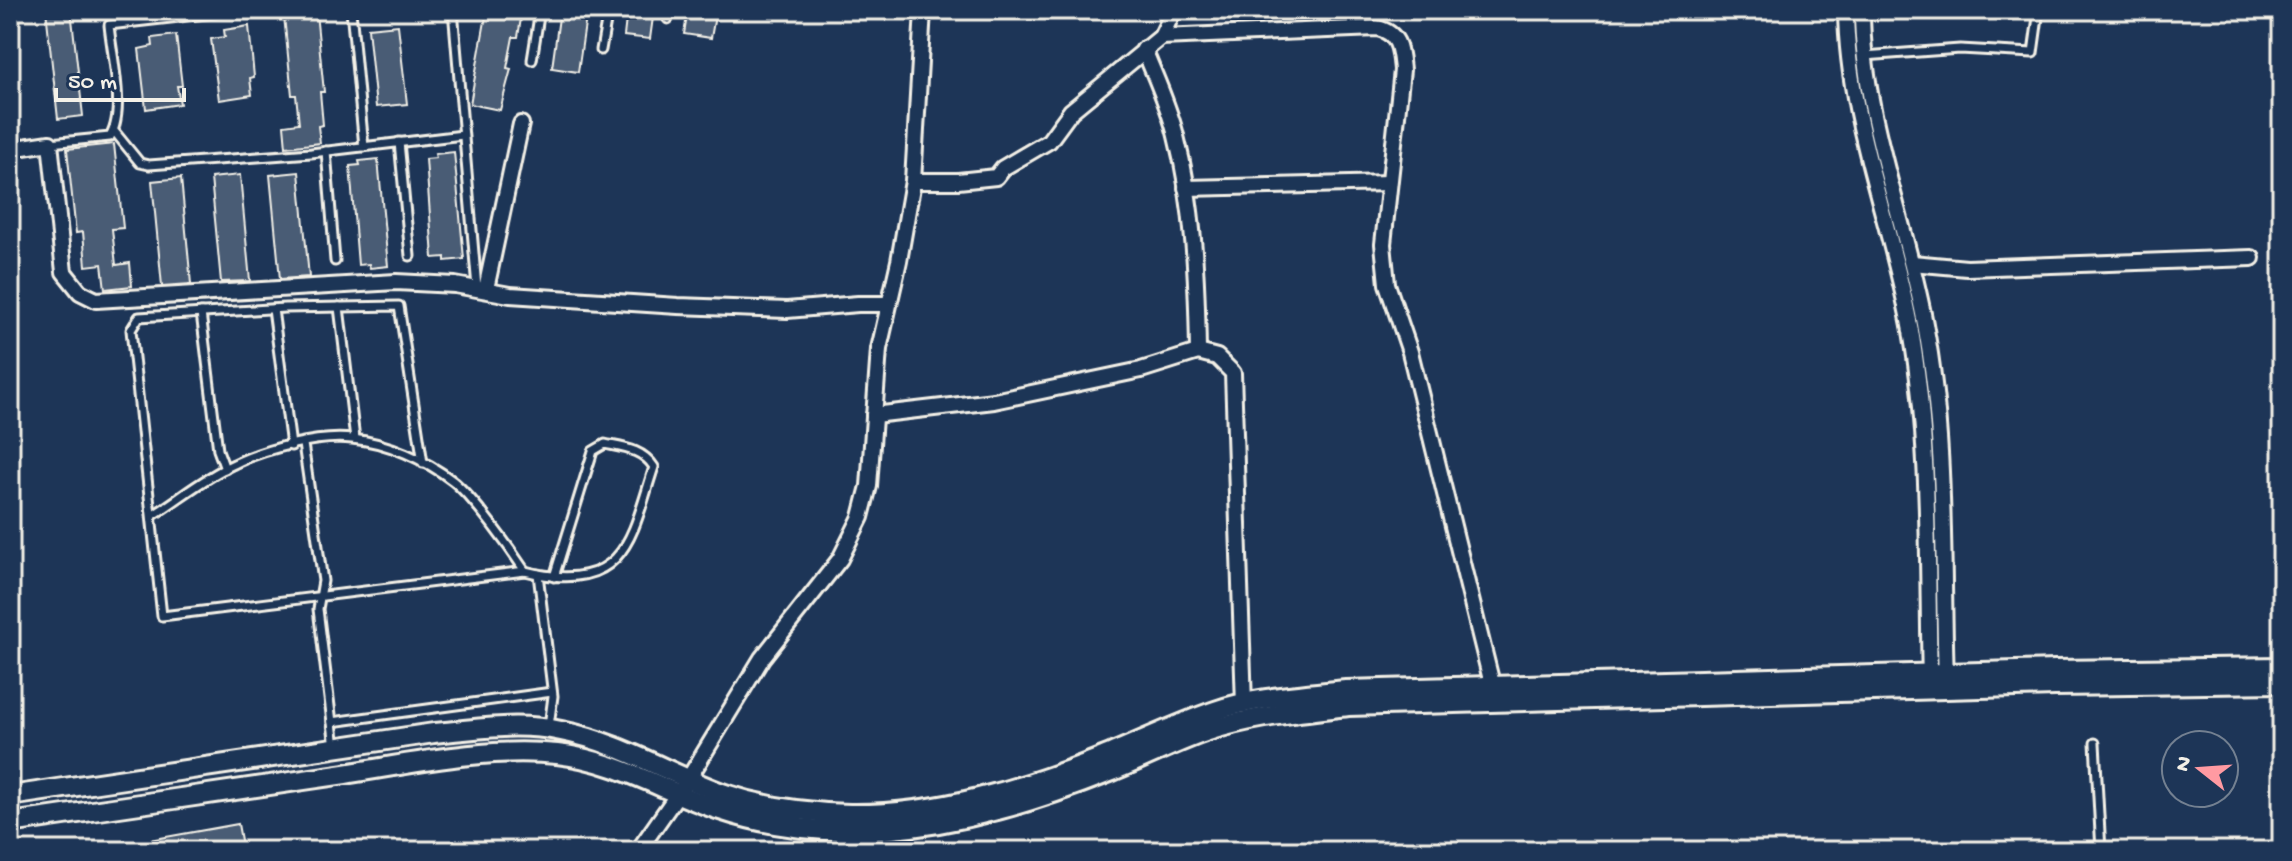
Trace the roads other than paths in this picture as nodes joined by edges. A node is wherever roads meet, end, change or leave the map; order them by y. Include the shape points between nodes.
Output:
1 (241, 10) edge
2 (351, 10) edge
3 (453, 10) edge
4 (540, 10) edge
5 (608, 10) edge
6 (923, 10) edge
7 (1174, 10) edge
8 (1846, 10) edge
9 (1862, 10) edge
10 (2039, 10) edge
11 (1161, 37) junction
12 (1144, 49) junction
13 (601, 50) dead end
14 (1864, 56) junction
15 (532, 60) dead end
16 (521, 124) dead end
17 (114, 131) junction
18 (463, 135) junction
19 (399, 142) junction
20 (50, 143) junction
21 (364, 147) junction
22 (10, 149) edge
23 (326, 151) junction
24 (913, 181) junction
25 (1389, 183) junction
26 (1186, 188) junction
27 (410, 256) dead end
28 (2252, 258) dead end
29 (335, 261) dead end
30 (1912, 263) junction
31 (482, 288) junction
32 (888, 304) junction
33 (339, 307) junction
34 (273, 309) junction
35 (201, 313) junction
36 (1198, 352) junction
37 (874, 415) junction
38 (355, 439) junction
39 (303, 444) junction
40 (291, 446) junction
41 (423, 463) junction
42 (225, 469) junction
43 (152, 516) junction
44 (525, 571) junction
45 (538, 574) junction
46 (554, 577) junction
47 (320, 596) junction
48 (2282, 667) edge
49 (1938, 681) junction
50 (2282, 683) edge
51 (1492, 684) junction
52 (552, 692) junction
53 (1244, 705) junction
54 (332, 722) junction
55 (549, 729) junction
56 (2095, 743) dead end
57 (336, 748) junction
58 (684, 785) junction
59 (10, 796) edge
60 (10, 823) edge
61 (638, 851) edge
62 (2101, 851) edge

1 - 17 lane via 109,25 118,113
2 - 21 lane
3 - 18 lane
4 - 15 lane
5 - 13 lane
6 - 24 street
7 - 11 street
8 - 49 street via 1852,79 1917,372
9 - 14 street
10 - 14 lane via 2033,53 1960,49
11 - 12 street
11 - 25 street via 1377,28 1390,33 1399,46 1402,70
12 - 24 street via 1071,111 1049,141 996,177
12 - 26 street via 1176,134
14 - 30 street
16 - 31 street
17 - 20 lane via 110,137
17 - 23 lane via 140,163 149,165
18 - 19 lane
18 - 31 lane
19 - 21 lane
19 - 27 lane
20 - 22 street
20 - 31 street via 64,272 87,297 381,283
21 - 23 lane
23 - 29 lane
24 - 32 street
25 - 26 street
25 - 51 street via 1383,244 1387,284 1410,352
26 - 36 street
28 - 30 street via 1967,268
30 - 49 street via 1937,412
31 - 32 street via 510,295 787,310
32 - 37 street
33 - 34 lane
33 - 38 lane
33 - 41 lane via 399,306
34 - 35 lane
34 - 40 lane
35 - 42 lane via 218,450
35 - 43 lane via 139,317 131,330
36 - 37 street via 1141,370 994,401
36 - 53 street via 1217,357 1233,373
37 - 58 street via 866,502 848,546 762,658
38 - 39 lane
38 - 41 lane
39 - 40 lane
39 - 47 lane via 323,581
40 - 42 lane
41 - 44 lane via 455,482
42 - 43 lane
43 - 47 lane via 162,616
44 - 45 lane
44 - 47 lane
45 - 46 lane
45 - 52 lane
46 - 46 lane via 589,574 625,550 654,467 645,456 605,444 593,451
47 - 54 lane
48 - 49 street
49 - 50 street
49 - 51 street
49 - 58 street via 1306,711 1222,726 1020,804 882,830 784,825 718,809
51 - 53 street via 1346,690
52 - 54 lane
52 - 55 lane
53 - 58 street via 1217,710 1016,788 923,808 850,814 797,810
54 - 57 lane
55 - 57 street via 503,726
55 - 58 street via 605,742
56 - 62 lane
57 - 59 street
58 - 60 street via 587,759 508,752
58 - 61 street

